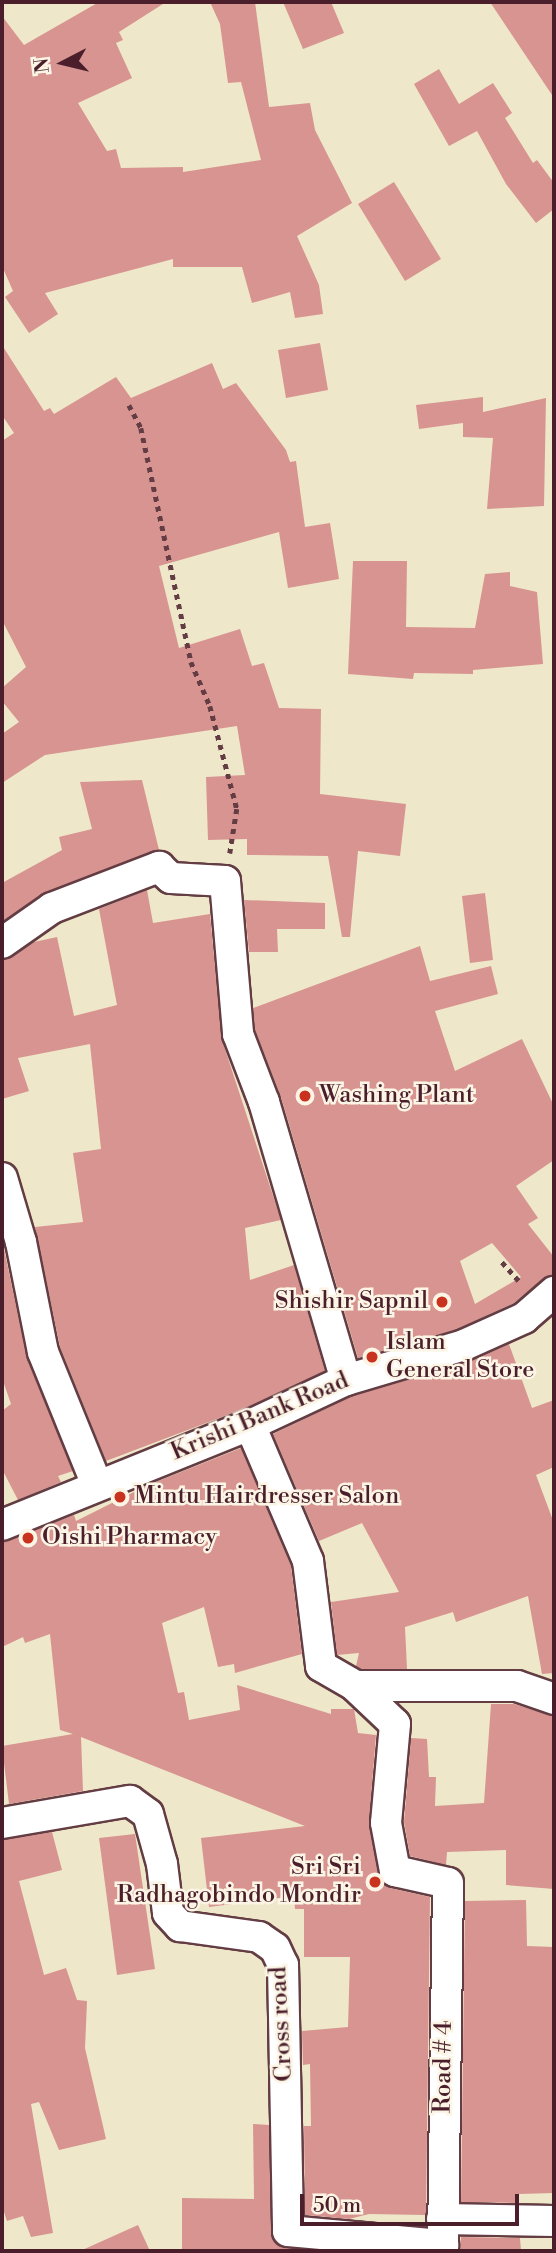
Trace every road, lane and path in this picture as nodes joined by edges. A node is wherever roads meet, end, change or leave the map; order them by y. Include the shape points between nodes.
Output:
1 (129, 405) dead end
2 (225, 881) junction
3 (2, 943) edge
4 (2, 1178) edge
5 (554, 1292) edge
6 (346, 1380) junction
7 (250, 1426) junction
8 (97, 1485) junction
9 (2, 1525) edge
10 (355, 1686) junction
11 (554, 1699) edge
12 (2, 1823) edge
13 (554, 2221) edge
14 (442, 2238) edge

1 - 2 path via 141,428 191,662 210,706 237,809
2 - 3 street via 172,878 159,867 52,908
2 - 6 street via 238,1034 264,1102
4 - 8 street via 21,1242 43,1352
5 - 6 street, Krishi Bank Road via 524,1318 464,1345
6 - 7 street, Krishi Bank Road
7 - 8 street, Krishi Bank Road
7 - 10 street via 308,1561 321,1666
8 - 9 street, Krishi Bank Road
10 - 11 street via 517,1686
10 - 14 street, Road # 4 via 395,1724 386,1823 395,1871 448,1883
12 - 14 street, Cross road via 130,1801 148,1814 162,1864 168,1913 180,1926 259,1937 275,1948 284,1965 288,2231
13 - 14 street, Cross road

